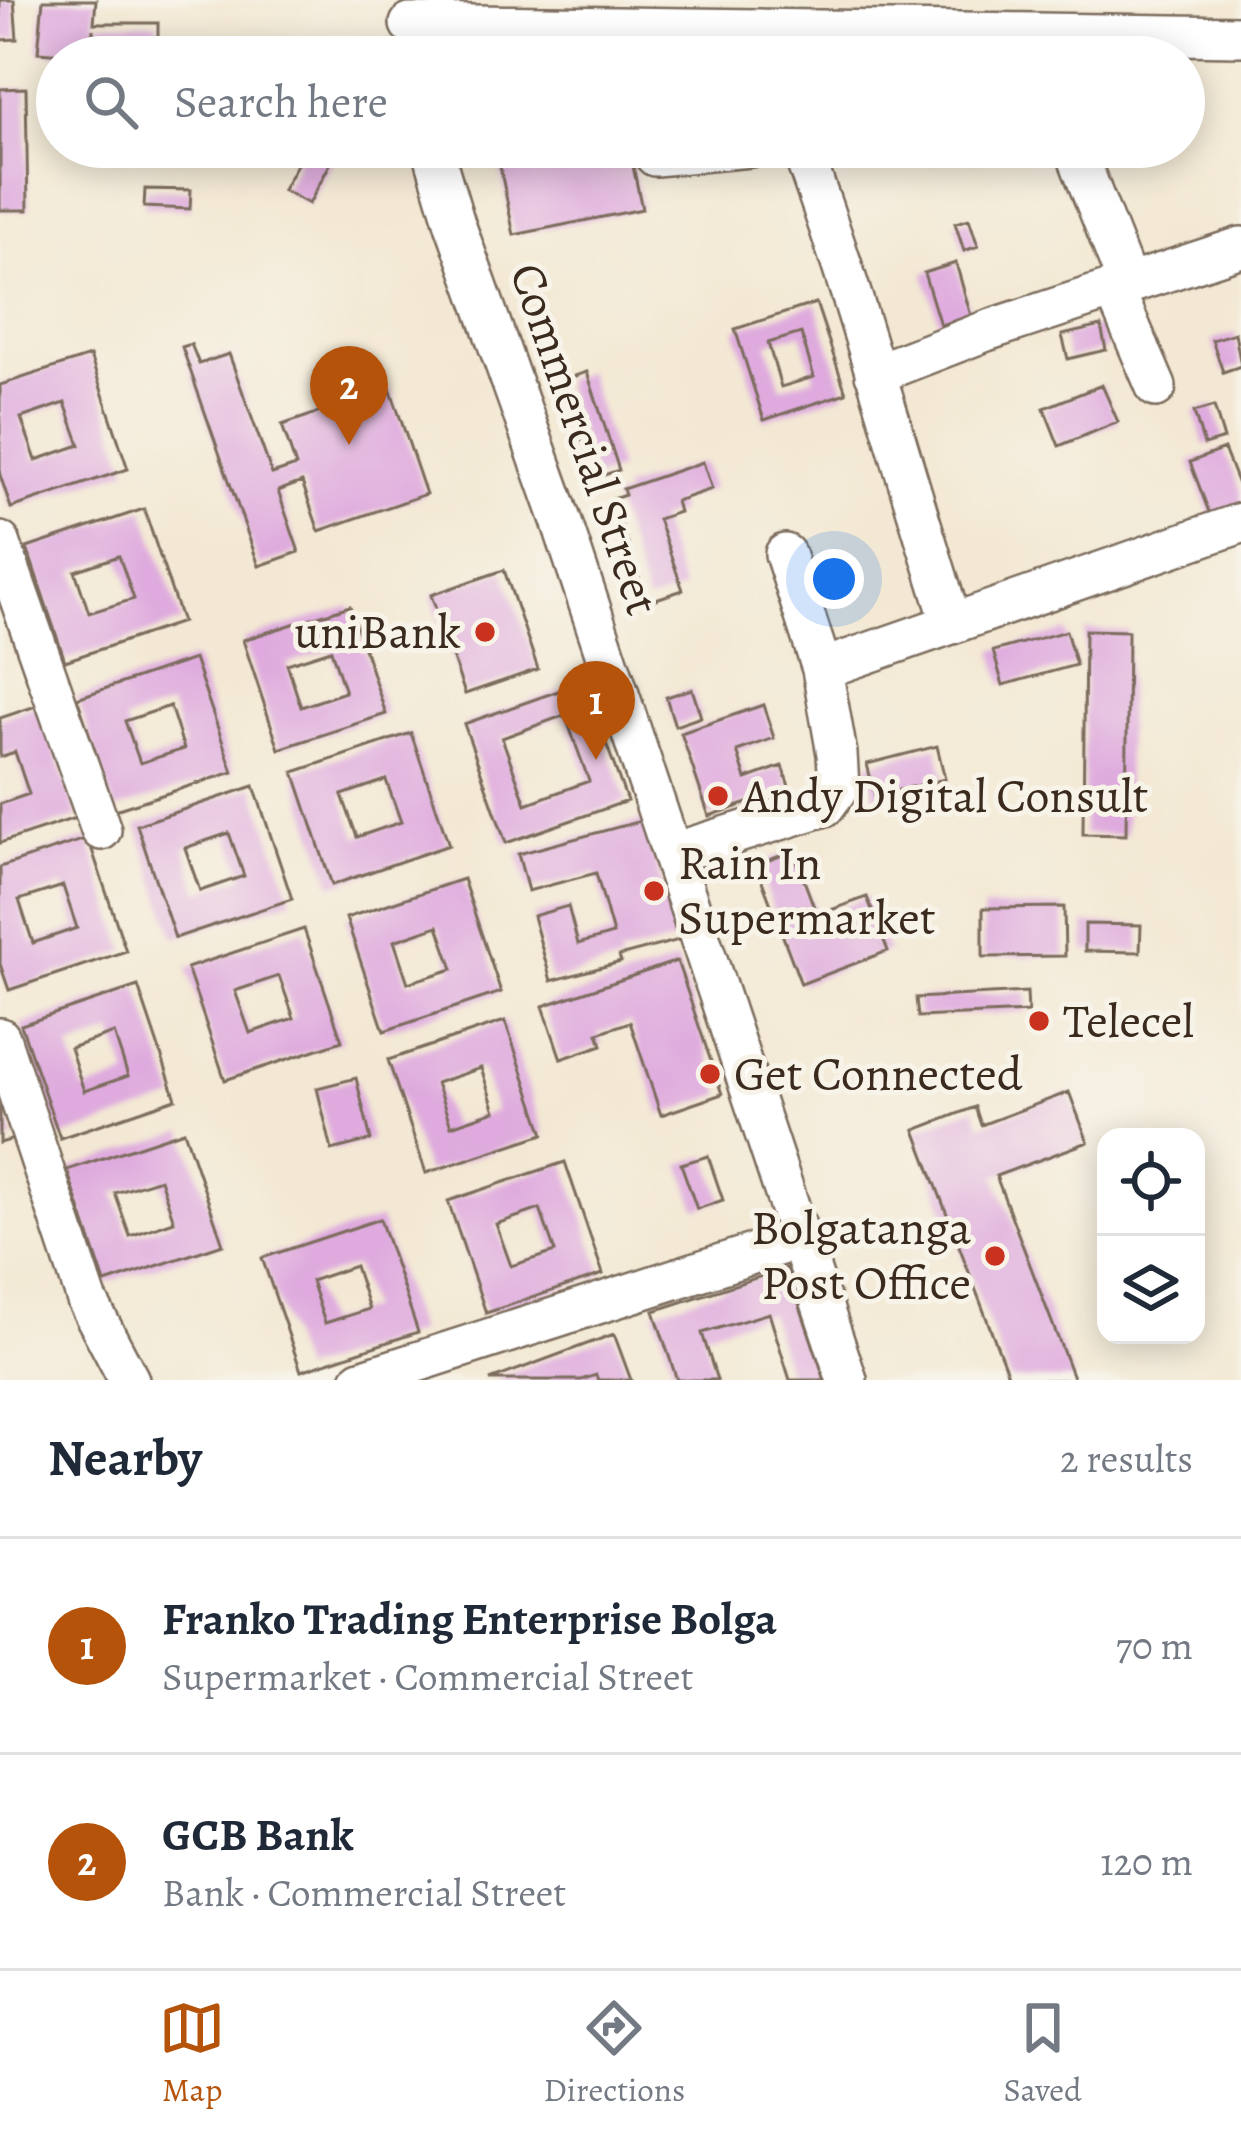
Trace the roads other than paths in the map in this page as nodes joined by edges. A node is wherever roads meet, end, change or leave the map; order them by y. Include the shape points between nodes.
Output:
1 (768, 15) edge
2 (896, 16) edge
3 (1168, 18) edge
4 (411, 27) edge
5 (538, 36) edge
6 (654, 36) edge
7 (994, 36) edge
8 (1081, 36) edge
9 (1241, 36) edge
10 (438, 168) edge
11 (808, 168) edge
12 (1081, 168) edge
13 (1241, 248) edge
14 (1121, 286) junction
15 (875, 374) junction
16 (1156, 387) dead end
17 (1241, 523) edge
18 (0, 542) edge
19 (785, 554) dead end
20 (952, 624) junction
21 (822, 669) junction
22 (101, 830) dead end
23 (673, 854) junction
24 (0, 1038) edge
25 (800, 1239) junction
26 (129, 1380) edge
27 (361, 1380) edge
28 (848, 1380) edge

1 - 2 street
1 - 6 street
2 - 7 street
3 - 8 street
3 - 9 street
4 - 5 street
10 - 23 street, Commercial Street
11 - 15 street
12 - 14 street
13 - 14 street
14 - 15 street
14 - 16 street
15 - 20 street
17 - 20 street
18 - 22 street
19 - 21 street
20 - 21 street
21 - 23 street via 839,787 825,806
23 - 25 street, Commercial Street
24 - 26 street via 87,1300
25 - 27 street
25 - 28 street, Commercial Street

